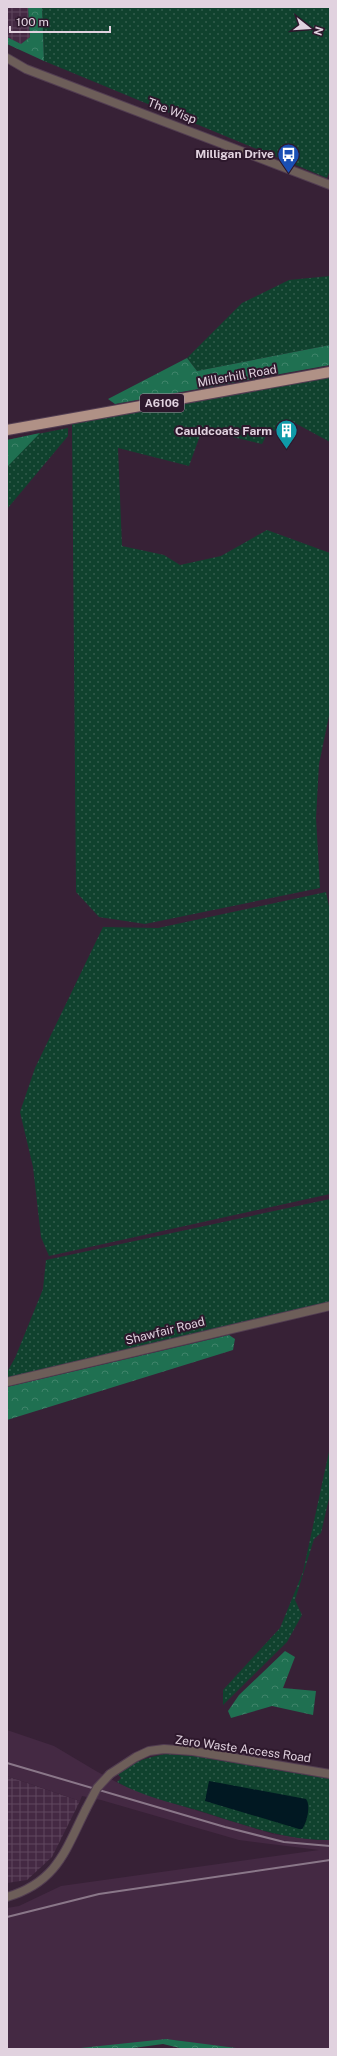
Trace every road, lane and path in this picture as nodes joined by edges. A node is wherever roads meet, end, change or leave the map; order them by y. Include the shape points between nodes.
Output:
1 (7, 58) edge
2 (330, 185) edge
3 (330, 372) edge
4 (7, 430) edge
5 (330, 1306) edge
6 (7, 1382) edge
7 (330, 1774) edge
8 (7, 1896) edge

1 - 2 street, The Wisp via 26,69
3 - 4 main road, Millerhill Road / A6106
5 - 6 street, Shawfair Road
7 - 8 street, Zero Waste Access Road, bridge via 193,1751 149,1751 136,1756 110,1774 97,1788 63,1856 44,1879 24,1892

